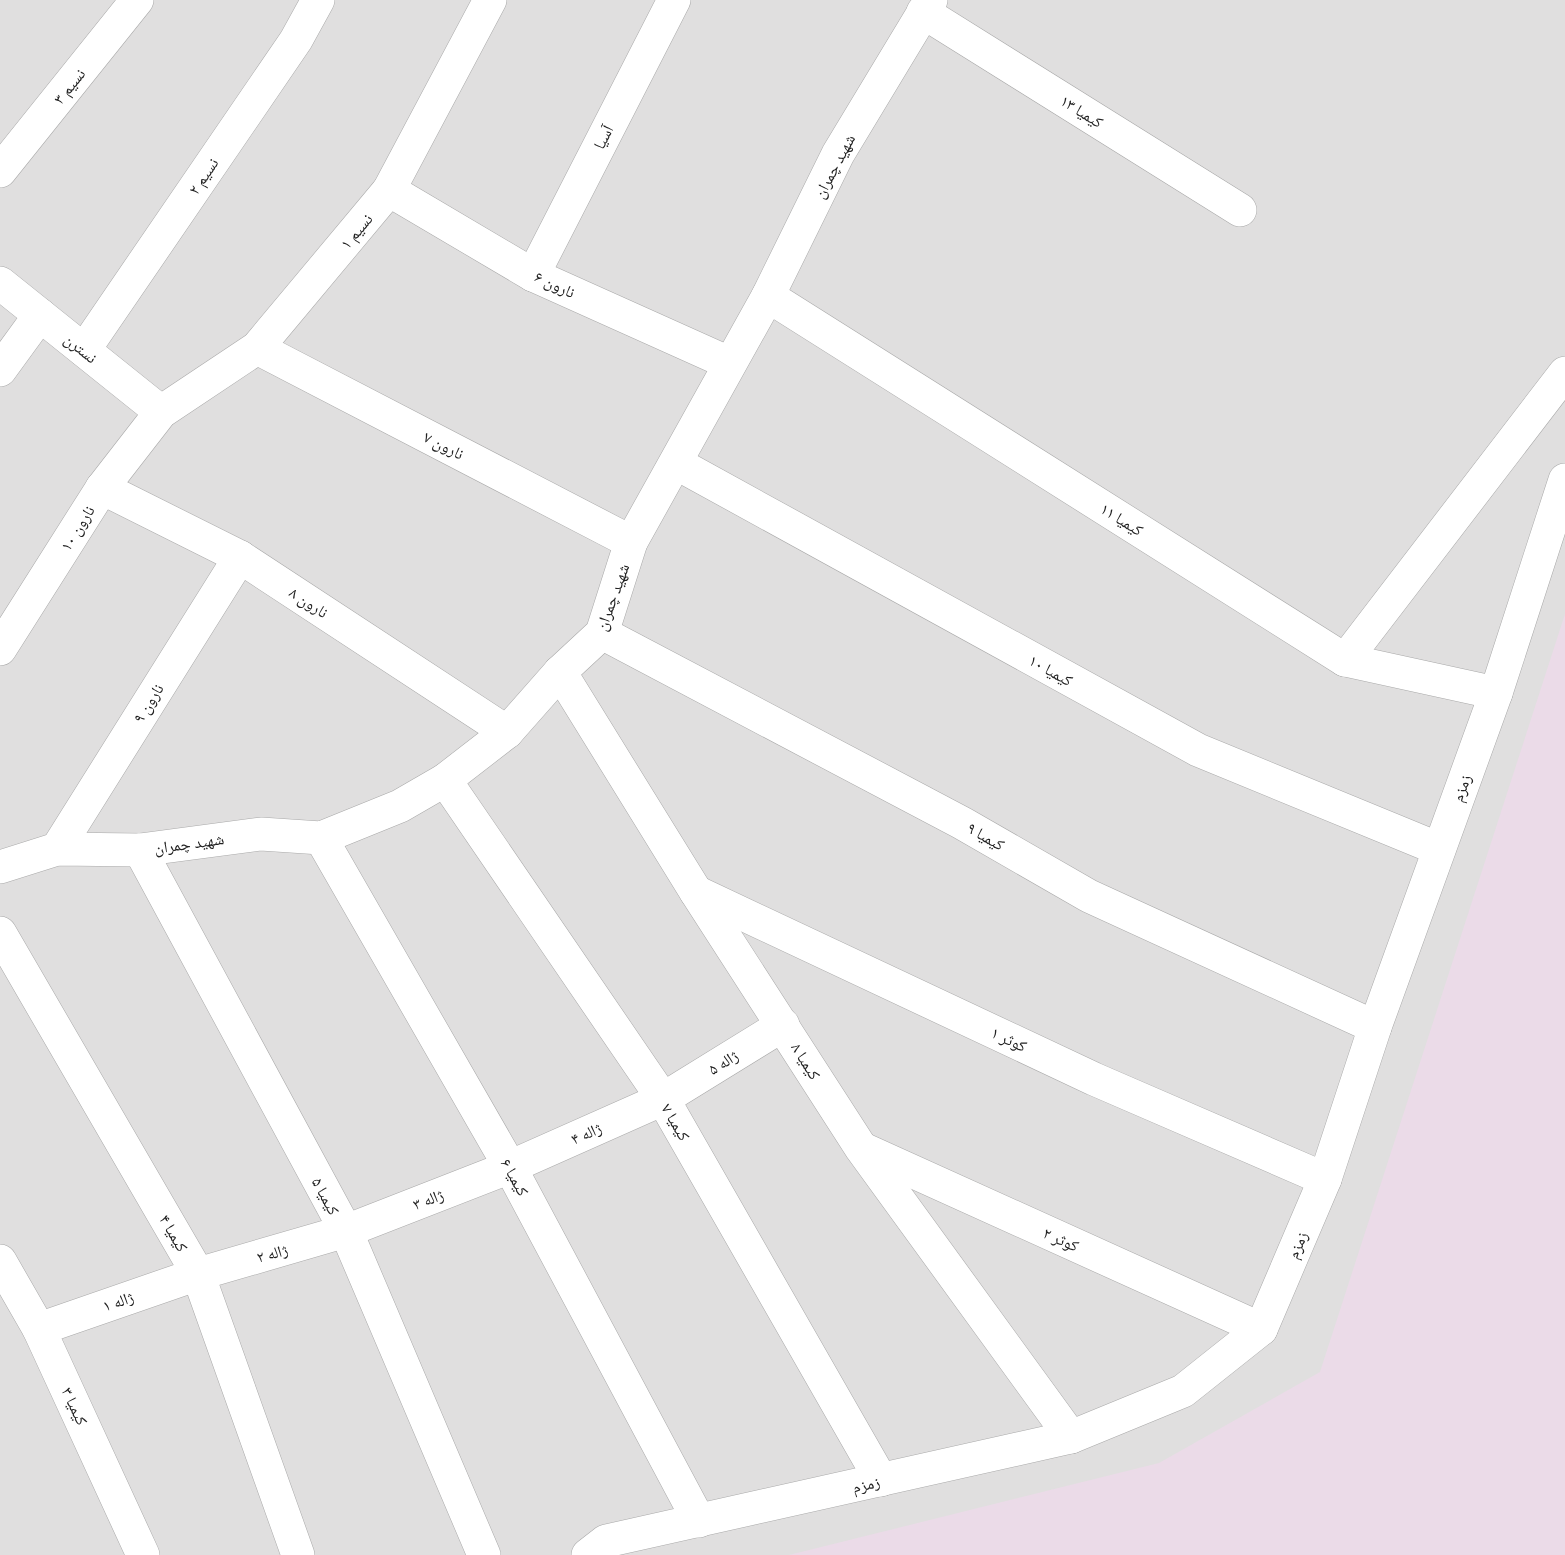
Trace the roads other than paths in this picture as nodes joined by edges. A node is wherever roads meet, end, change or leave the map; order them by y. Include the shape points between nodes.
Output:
1 (137, 0) edge
2 (318, 0) edge
3 (490, 0) edge
4 (674, 0) edge
5 (927, 6) edge
6 (0, 171) edge
7 (389, 190) junction
8 (1240, 210) dead end
9 (533, 275) junction
10 (0, 283) edge
11 (768, 296) junction
12 (40, 315) junction
13 (257, 348) junction
14 (84, 350) junction
15 (729, 363) junction
16 (0, 370) edge
17 (1565, 373) edge
18 (161, 412) junction
19 (676, 463) junction
20 (1565, 480) edge
21 (102, 488) junction
22 (631, 542) junction
23 (240, 557) junction
24 (603, 633) junction
25 (0, 649) edge
26 (1345, 660) junction
27 (560, 672) junction
28 (1496, 693) junction
29 (507, 732) junction
30 (445, 780) junction
31 (321, 838) junction
32 (57, 849) junction
33 (1439, 849) junction
34 (140, 850) junction
35 (0, 867) edge
36 (696, 892) junction
37 (0, 933) edge
38 (783, 1025) junction
39 (1375, 1027) junction
40 (663, 1099) junction
41 (861, 1148) junction
42 (510, 1167) junction
43 (1325, 1179) junction
44 (346, 1231) junction
45 (0, 1261) edge
46 (198, 1274) junction
47 (39, 1329) junction
48 (1261, 1329) junction
49 (1071, 1437) junction
50 (881, 1480) junction
51 (699, 1521) junction
52 (143, 1555) edge
53 (298, 1555) edge
54 (484, 1555) edge
55 (588, 1555) edge

1 - 6 street, نسیم ۳
2 - 14 street, نسیم ۲ via 296,40
3 - 7 street, نسیم ۱
4 - 9 street, آسیا
5 - 8 street, کیمیا ۱۳
5 - 11 street, شهید چمران via 838,154
7 - 9 street, نارون ۶
7 - 13 street, نسیم ۱
9 - 15 street, نارون ۶
10 - 12 street, نسترن
11 - 15 street, شهید چمران
11 - 26 street, کیمیا ۱۱
12 - 14 street, نسترن
12 - 16 street
13 - 18 street, نسیم ۱
13 - 22 street, نارون ۷
14 - 18 street, نسترن
15 - 19 street, شهید چمران
17 - 26 street
18 - 21 street, نارون ۱۰
19 - 22 street, شهید چمران
19 - 33 street, کیمیا ۱۰ via 1198,750
20 - 28 street, زمزم
21 - 23 street, نارون ۸
21 - 25 street, نارون ۱۰
22 - 24 street, شهید چمران
23 - 29 street, نارون ۸
23 - 32 street, نارون ۹
24 - 27 street, شهید چمران
24 - 39 street, کیمیا ۹ via 962,823 1089,896
26 - 28 street, کیمیا ۱۱
27 - 29 street, شهید چمران
27 - 36 street, کیمیا ۸
28 - 33 street, زمزم
29 - 30 street, شهید چمران
30 - 31 street, شهید چمران via 400,806
30 - 40 street, کیمیا ۷
31 - 34 street, شهید چمران via 261,834
31 - 42 street, کیمیا ۶
32 - 34 street, شهید چمران
32 - 35 street, شهید چمران
33 - 39 street, زمزم
34 - 44 street, کیمیا ۵
36 - 38 street, کیمیا ۸
36 - 43 street, کوثر ۱ via 1094,1079
37 - 46 street, کیمیا ۴
38 - 40 street, ژاله ۵
38 - 41 street, کیمیا ۸
39 - 43 street, زمزم
40 - 42 street, ژاله ۴
40 - 50 street, کیمیا ۷
41 - 48 street, کوثر ۲
41 - 49 street, کیمیا ۸
42 - 44 street, ژاله ۳
42 - 51 street, کیمیا ۶
43 - 48 street, زمزم
44 - 46 street, ژاله ۲
44 - 54 street, کیمیا ۵
45 - 47 street, کیمیا ۳
46 - 47 street, ژاله ۱
46 - 53 street, کیمیا ۴
47 - 52 street, کیمیا ۳
48 - 49 street, زمزم via 1183,1391
49 - 50 street, زمزم
50 - 51 street, زمزم
51 - 55 street, زمزم via 606,1541

